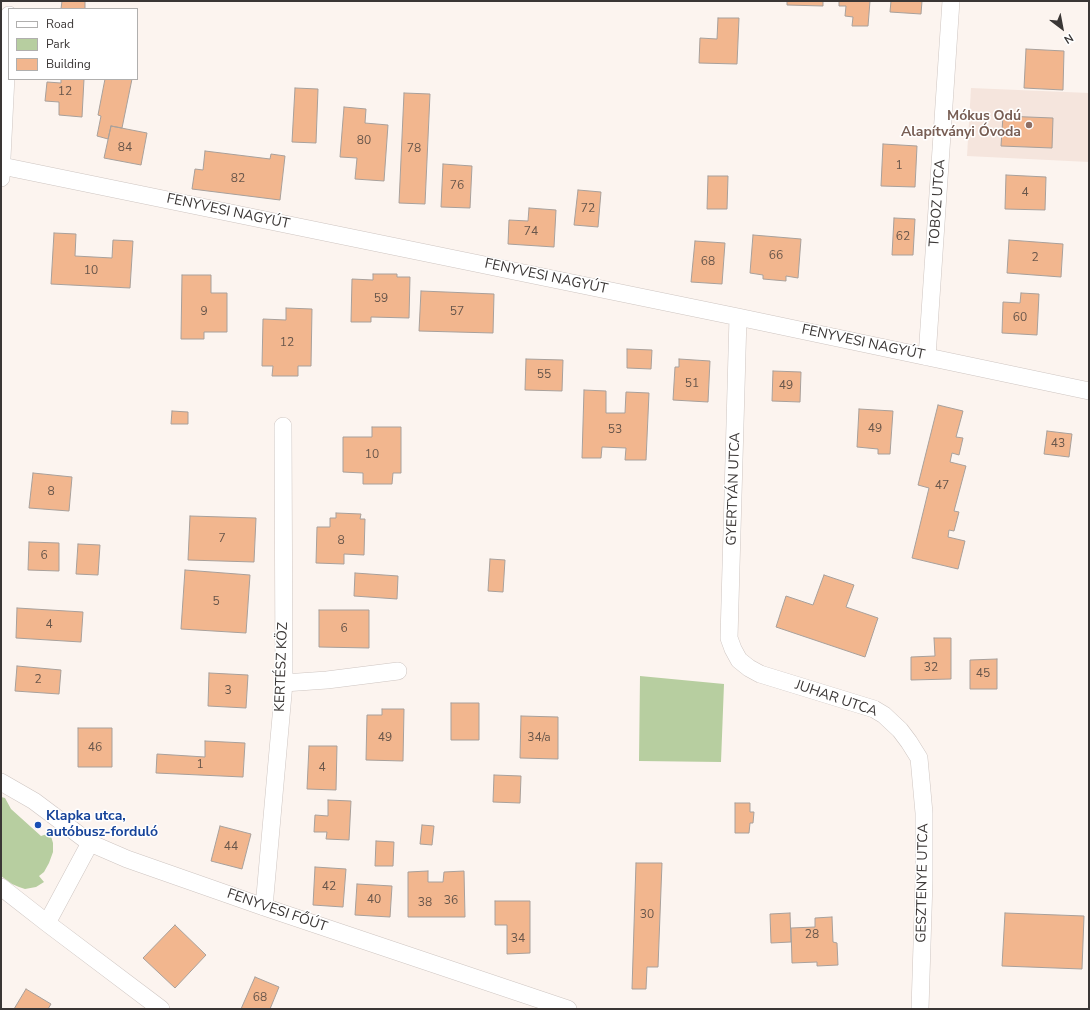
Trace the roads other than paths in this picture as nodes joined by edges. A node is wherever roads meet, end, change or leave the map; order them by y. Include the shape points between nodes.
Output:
1 (951, 1) edge
2 (8, 35) edge
3 (1, 172) edge
4 (738, 317) junction
5 (927, 357) junction
6 (1089, 391) edge
7 (283, 426) dead end
8 (739, 660) joint
9 (398, 671) dead end
10 (284, 683) junction
11 (919, 758) joint
12 (1, 782) edge
13 (90, 843) junction
14 (1, 887) edge
15 (264, 907) junction
16 (47, 923) junction
17 (161, 1009) edge
18 (568, 1009) edge
19 (920, 1009) edge

1 - 5 street, TOBOZ UTCA
2 - 3 street
3 - 4 street, FENYVESI NAGYÚT
4 - 5 street, FENYVESI NAGYÚT
4 - 8 street, GYERTYÁN UTCA via 729,638
5 - 6 street, FENYVESI NAGYÚT
7 - 10 street, KERTÉSZ KÖZ
8 - 11 street, JUHAR UTCA via 760,674 874,709 900,730
9 - 10 street
10 - 15 street, KERTÉSZ KÖZ
11 - 19 street, GESZTENYE UTCA via 924,813
12 - 13 street, FENYVESI FŐÚT via 34,801
13 - 15 street, FENYVESI FŐÚT via 127,859
13 - 16 street
14 - 16 street
15 - 18 street, FENYVESI FŐÚT
16 - 17 street

